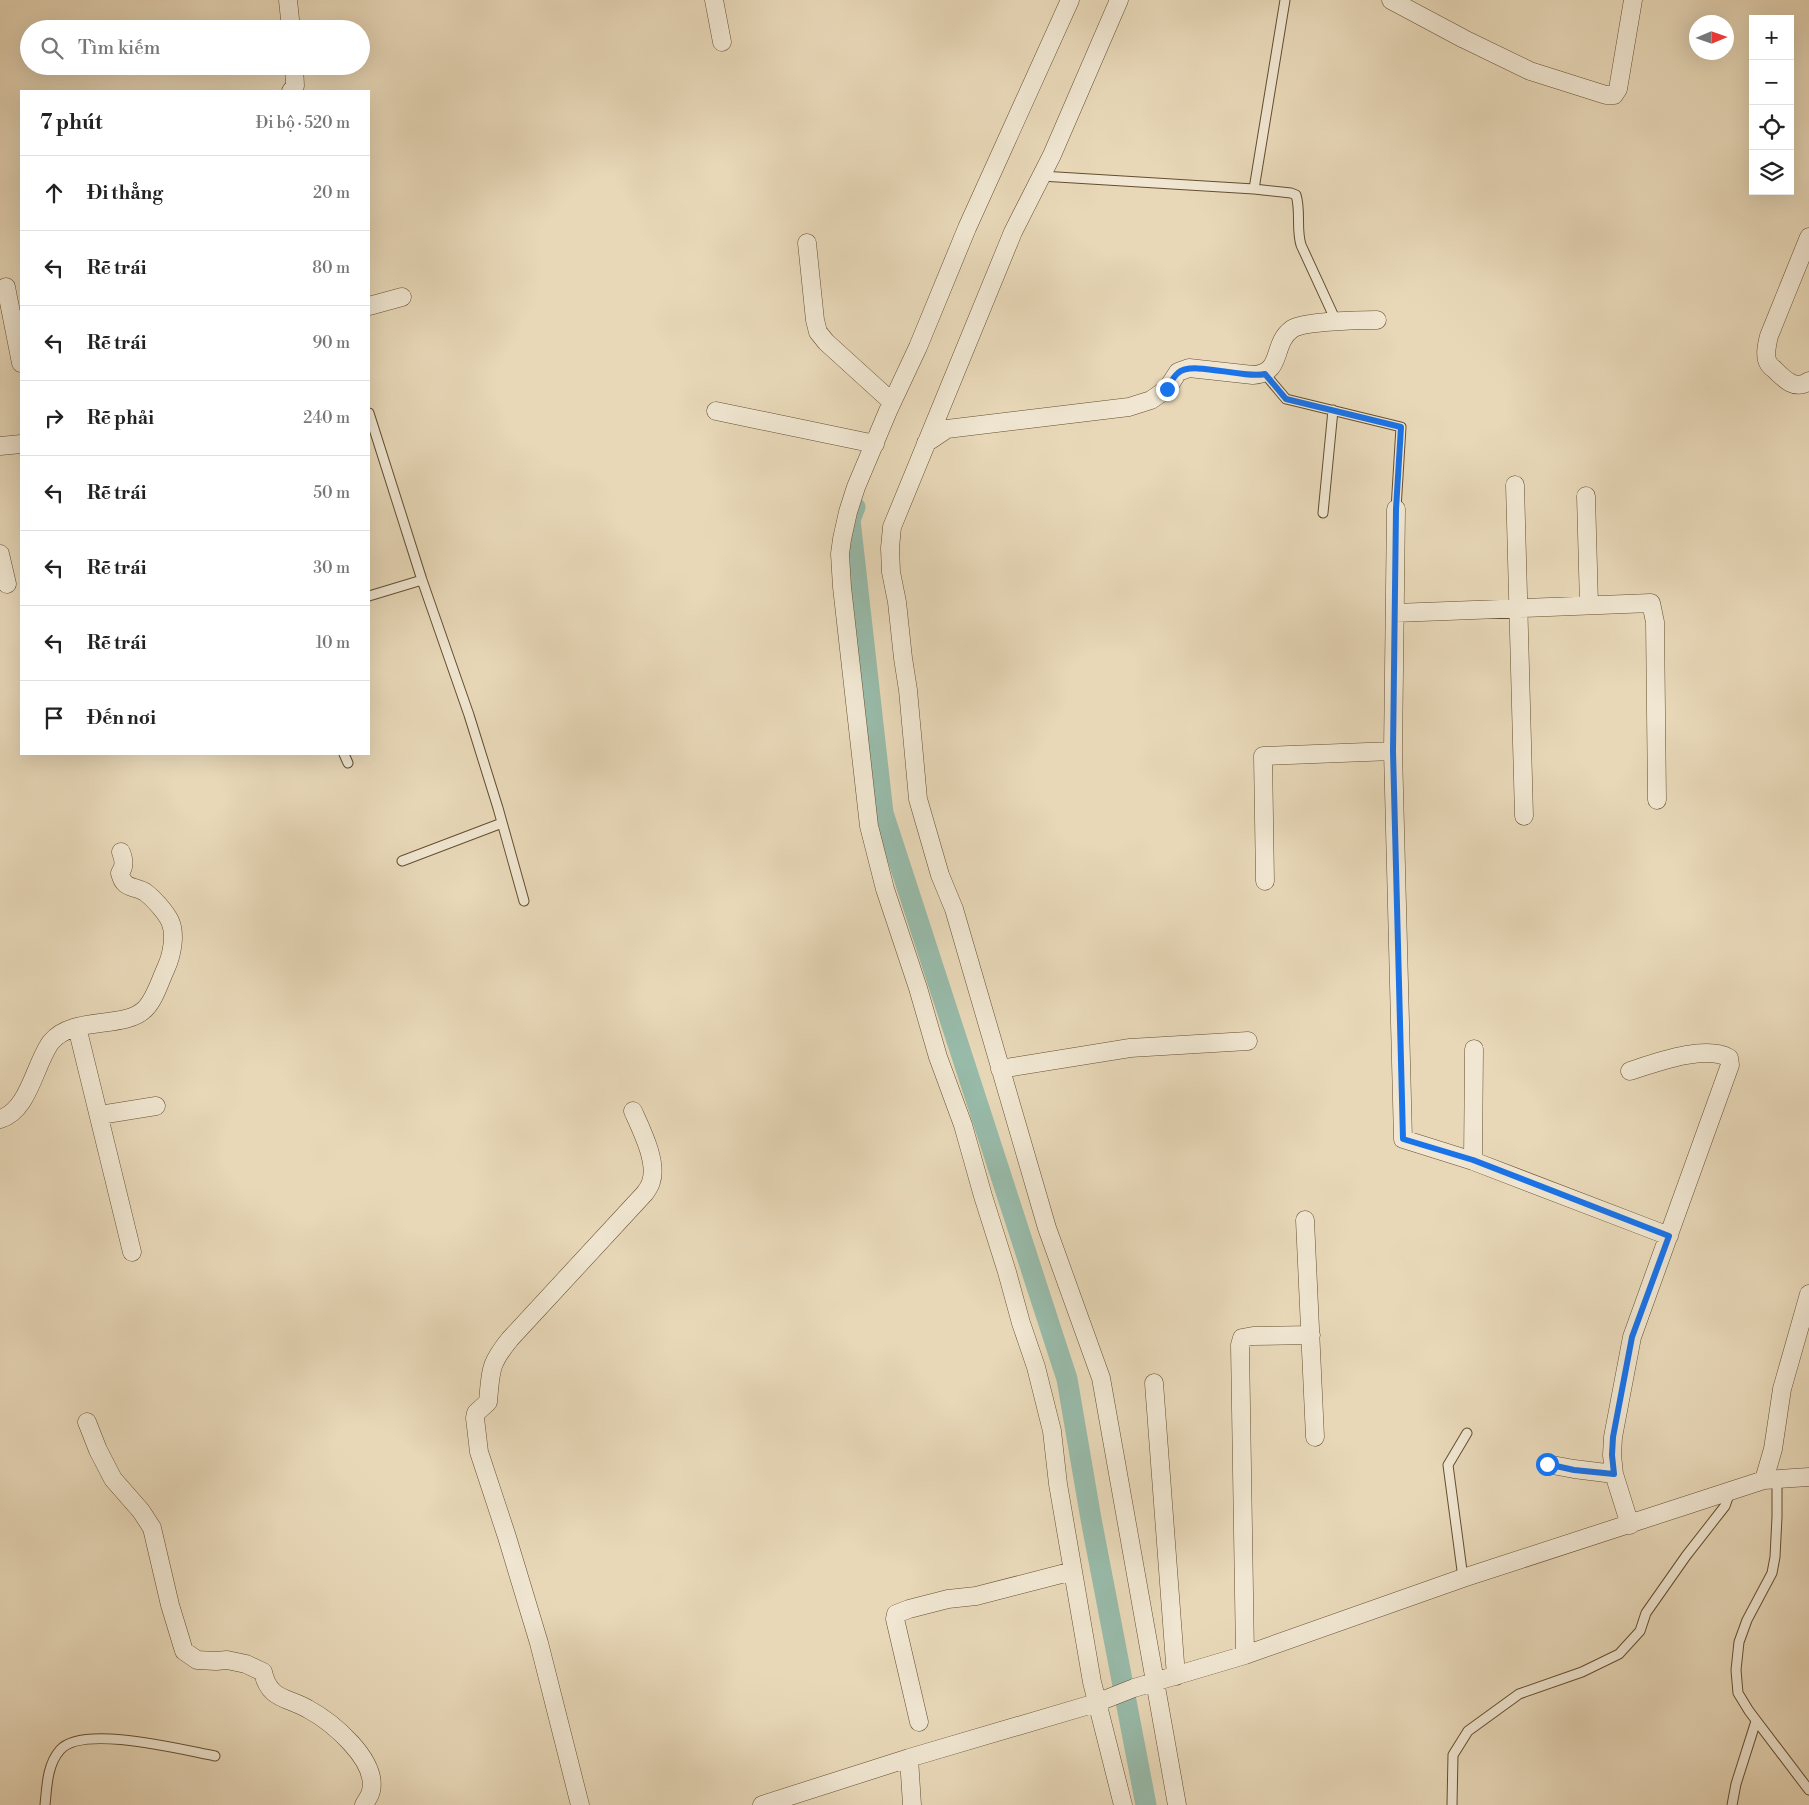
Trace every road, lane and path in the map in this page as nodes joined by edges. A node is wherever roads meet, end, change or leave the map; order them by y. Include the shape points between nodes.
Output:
1 (288, 0) edge
2 (714, 0) edge
3 (1070, 0) edge
4 (1119, 0) edge
5 (1285, 0) edge
6 (1391, 0) edge
7 (1633, 0) edge
8 (290, 20) edge
9 (722, 42) dead end
10 (294, 75) edge
11 (292, 90) edge
12 (1041, 176) junction
13 (1254, 189) junction
14 (1809, 237) edge
15 (807, 243) dead end
16 (6, 287) dead end
17 (402, 297) dead end
18 (370, 306) edge
19 (1377, 320) dead end
20 (1336, 321) junction
21 (20, 358) edge
22 (1265, 374) junction
23 (1809, 381) edge
24 (892, 402) junction
25 (1333, 410) junction
26 (716, 411) dead end
27 (370, 416) edge
28 (20, 444) edge
29 (874, 444) junction
30 (926, 444) junction
31 (0, 446) edge
32 (1515, 485) dead end
33 (1586, 496) dead end
34 (1396, 509) joint
35 (1323, 512) dead end
36 (0, 554) edge
37 (422, 580) junction
38 (6, 584) dead end
39 (370, 596) edge
40 (1589, 605) junction
41 (1518, 608) junction
42 (1395, 613) junction
43 (1393, 751) junction
44 (344, 755) edge
45 (348, 763) dead end
46 (1658, 800) dead end
47 (1524, 816) dead end
48 (502, 823) junction
49 (121, 852) dead end
50 (402, 862) dead end
51 (1265, 881) dead end
52 (524, 901) dead end
53 (77, 1027) junction
54 (1248, 1041) dead end
55 (1474, 1049) dead end
56 (1000, 1069) junction
57 (1630, 1071) dead end
58 (156, 1106) dead end
59 (633, 1111) dead end
60 (100, 1116) junction
61 (0, 1119) edge
62 (1473, 1160) junction
63 (1305, 1220) dead end
64 (1669, 1236) junction
65 (132, 1252) dead end
66 (1808, 1303) edge
67 (1311, 1335) junction
68 (1154, 1383) dead end
69 (87, 1422) dead end
70 (1467, 1433) dead end
71 (1315, 1438) dead end
72 (1547, 1464) dead end
73 (1614, 1474) junction
74 (1809, 1477) edge
75 (1771, 1480) junction
76 (1730, 1491) junction
77 (1630, 1525) junction
78 (1073, 1571) junction
79 (1463, 1578) junction
80 (1245, 1656) junction
81 (1176, 1676) junction
82 (1155, 1682) junction
83 (1101, 1701) junction
84 (1756, 1721) junction
85 (919, 1722) dead end
86 (215, 1756) dead end
87 (909, 1758) junction
88 (1809, 1790) edge
89 (772, 1803) edge
90 (45, 1805) edge
91 (364, 1805) edge
92 (580, 1805) edge
93 (912, 1805) edge
94 (1123, 1805) edge
95 (1177, 1805) edge
96 (1452, 1805) edge
97 (1732, 1805) edge

1 - 8 street
2 - 9 street
3 - 24 street
4 - 12 street
5 - 13 lane
6 - 7 street via 1530,71 1606,95 1614,95 1618,89
10 - 11 street
12 - 13 lane
12 - 30 street via 1013,232
13 - 20 lane via 1296,195 1301,245
14 - 23 street via 1769,336 1766,352 1767,362 1787,382 1795,385
15 - 24 street via 818,332
16 - 21 street
17 - 18 street
19 - 20 street
20 - 22 street via 1293,328 1281,342 1272,366
22 - 25 lane via 1286,399
22 - 30 street via 1189,368 1178,372 1167,389 1151,400 1129,407 947,429
24 - 29 street
25 - 34 lane via 1401,427
25 - 35 lane
26 - 29 street
27 - 37 lane
28 - 31 street
29 - 78 street via 848,512 840,554 868,826 1036,1367 1052,1431
30 - 56 street via 892,527 891,572 908,690 918,799
32 - 41 street
33 - 40 street
34 - 42 street
36 - 38 street
37 - 39 lane
37 - 48 lane via 469,714
40 - 41 street
40 - 46 street via 1651,603
41 - 42 street
41 - 47 street
42 - 43 street
43 - 51 street via 1263,756
43 - 62 street via 1403,1139
44 - 45 lane
48 - 50 lane
48 - 52 lane
49 - 53 street via 124,859 120,873 122,880 127,886 145,892 160,908 170,922 173,947 146,1008 135,1016
53 - 60 street
53 - 61 street via 64,1031 51,1042 30,1087 9,1115
54 - 56 street via 1130,1048
55 - 62 street
56 - 82 street via 1047,1228 1101,1378
57 - 64 street via 1678,1056 1715,1053 1729,1058 1730,1065
58 - 60 street
59 - 92 street via 646,1143 652,1168 651,1182 645,1193 498,1354 492,1364 488,1402 474,1418 479,1452 539,1643
60 - 65 street
62 - 64 street
63 - 67 street
64 - 73 street via 1632,1337 1613,1437
66 - 75 street via 1782,1389
67 - 71 street
67 - 80 street via 1253,1336 1242,1338 1240,1345
68 - 81 street
69 - 91 street via 113,1479 152,1528 184,1651 197,1660 227,1660 263,1672 270,1689 308,1708 333,1727 356,1747 369,1770 371,1790
70 - 79 lane via 1448,1465
72 - 73 street
73 - 77 street
74 - 75 street
75 - 76 street
75 - 84 lane via 1777,1517 1775,1557 1772,1573 1739,1642 1736,1670 1738,1693
76 - 77 street
76 - 96 lane via 1725,1506 1646,1613 1640,1631 1619,1654 1582,1672 1519,1694 1468,1732 1453,1755
77 - 79 street
78 - 83 street
78 - 85 street via 896,1614
79 - 80 street
80 - 81 street
81 - 82 street
82 - 83 street
82 - 95 street
83 - 87 street
83 - 94 street
84 - 88 lane
84 - 97 lane
86 - 90 lane via 121,1739 72,1741 51,1763
87 - 89 street
87 - 93 street

